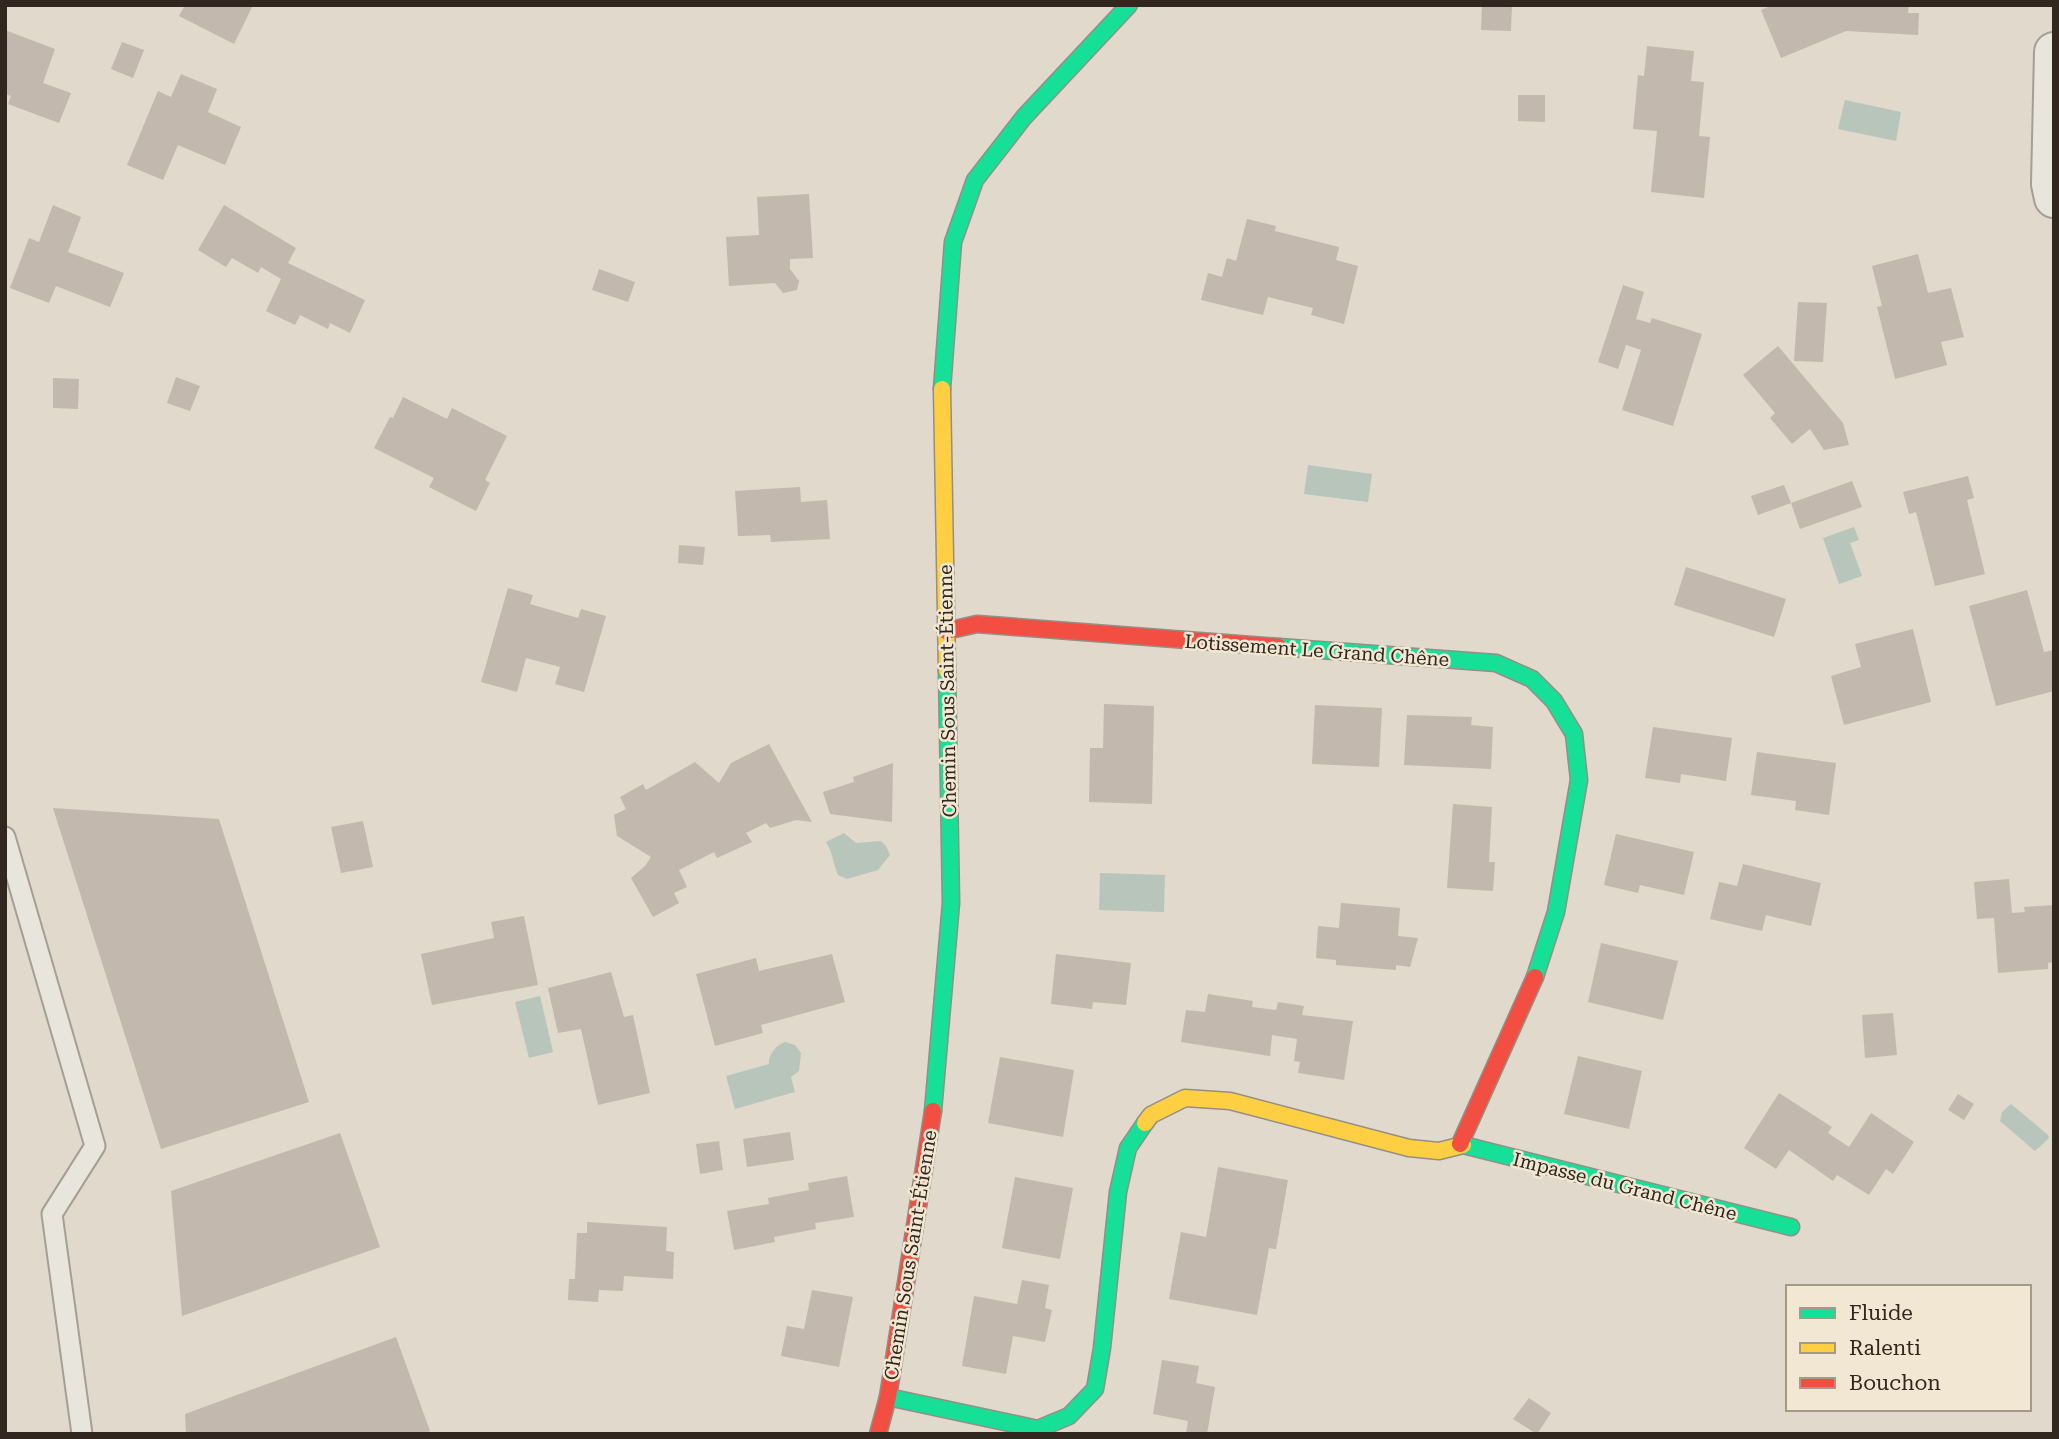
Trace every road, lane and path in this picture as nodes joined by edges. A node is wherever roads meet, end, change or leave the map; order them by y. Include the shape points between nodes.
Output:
1 (1129, 5) edge
2 (2054, 52) edge
3 (2054, 198) edge
4 (946, 631) junction
5 (5, 837) edge
6 (1460, 1144) junction
7 (1791, 1227) dead end
8 (888, 1397) junction
9 (82, 1434) edge
10 (878, 1434) edge

1 - 4 street, Chemin Sous Saint-Étienne via 1024,117 975,180 953,242 942,375
2 - 3 street
4 - 6 street, Lotissement Le Grand Chêne via 977,624 1496,663 1532,679 1555,701 1574,734 1579,780 1556,912 1535,976
4 - 8 street, Chemin Sous Saint-Étienne via 951,903 935,1099
5 - 9 lane via 95,1146 52,1213
6 - 7 street, Impasse du Grand Chêne
6 - 8 street, Impasse du Grand Chêne via 1439,1151 1409,1148 1230,1101 1185,1098 1151,1115 1128,1148 1118,1192 1095,1388 1069,1416 1038,1429
8 - 10 street, Chemin Sous Saint-Étienne

